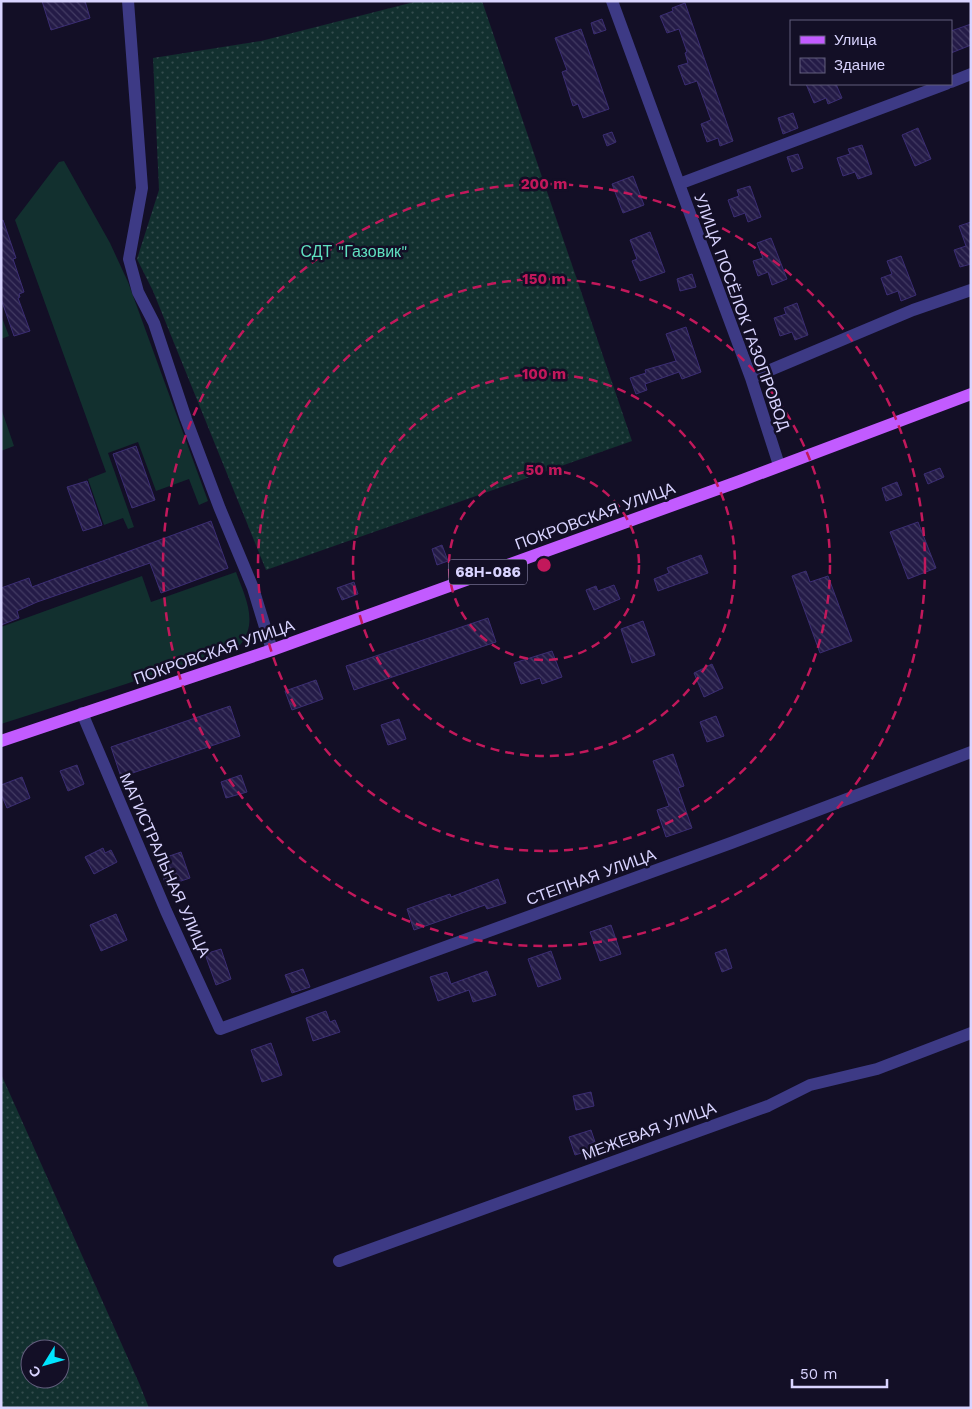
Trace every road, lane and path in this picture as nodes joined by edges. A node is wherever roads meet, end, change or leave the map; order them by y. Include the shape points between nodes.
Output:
1 (128, 1) edge
2 (612, 1) edge
3 (971, 74) edge
4 (952, 82) edge
5 (943, 85) edge
6 (679, 184) junction
7 (971, 290) edge
8 (751, 378) junction
9 (971, 394) edge
10 (779, 465) junction
11 (272, 650) junction
12 (82, 713) junction
13 (1, 741) edge
14 (971, 752) edge
15 (220, 1029) joint
16 (971, 1033) edge
17 (339, 1261) dead end

1 - 11 street via 142,188 129,259 138,292 154,323 186,419 253,588
2 - 6 street
3 - 4 street
5 - 6 street, УЛИЦА ПОСЁЛОК ГАЗОПРОВОД
6 - 8 street, УЛИЦА ПОСЁЛОК ГАЗОПРОВОД
7 - 8 street via 913,310
8 - 10 street, УЛИЦА ПОСЁЛОК ГАЗОПРОВОД
9 - 10 main road, ПОКРОВСКАЯ УЛИЦА / 68Н-086
10 - 11 main road, ПОКРОВСКАЯ УЛИЦА / 68Н-086
11 - 12 main road, ПОКРОВСКАЯ УЛИЦА / 68Н-086
12 - 13 main road, ПОКРОВСКАЯ УЛИЦА / 68Н-086
12 - 15 street, МАГИСТРАЛЬНАЯ УЛИЦА
14 - 15 street, СТЕПНАЯ УЛИЦА via 732,843
16 - 17 street, МЕЖЕВАЯ УЛИЦА via 877,1069 810,1086 768,1106

